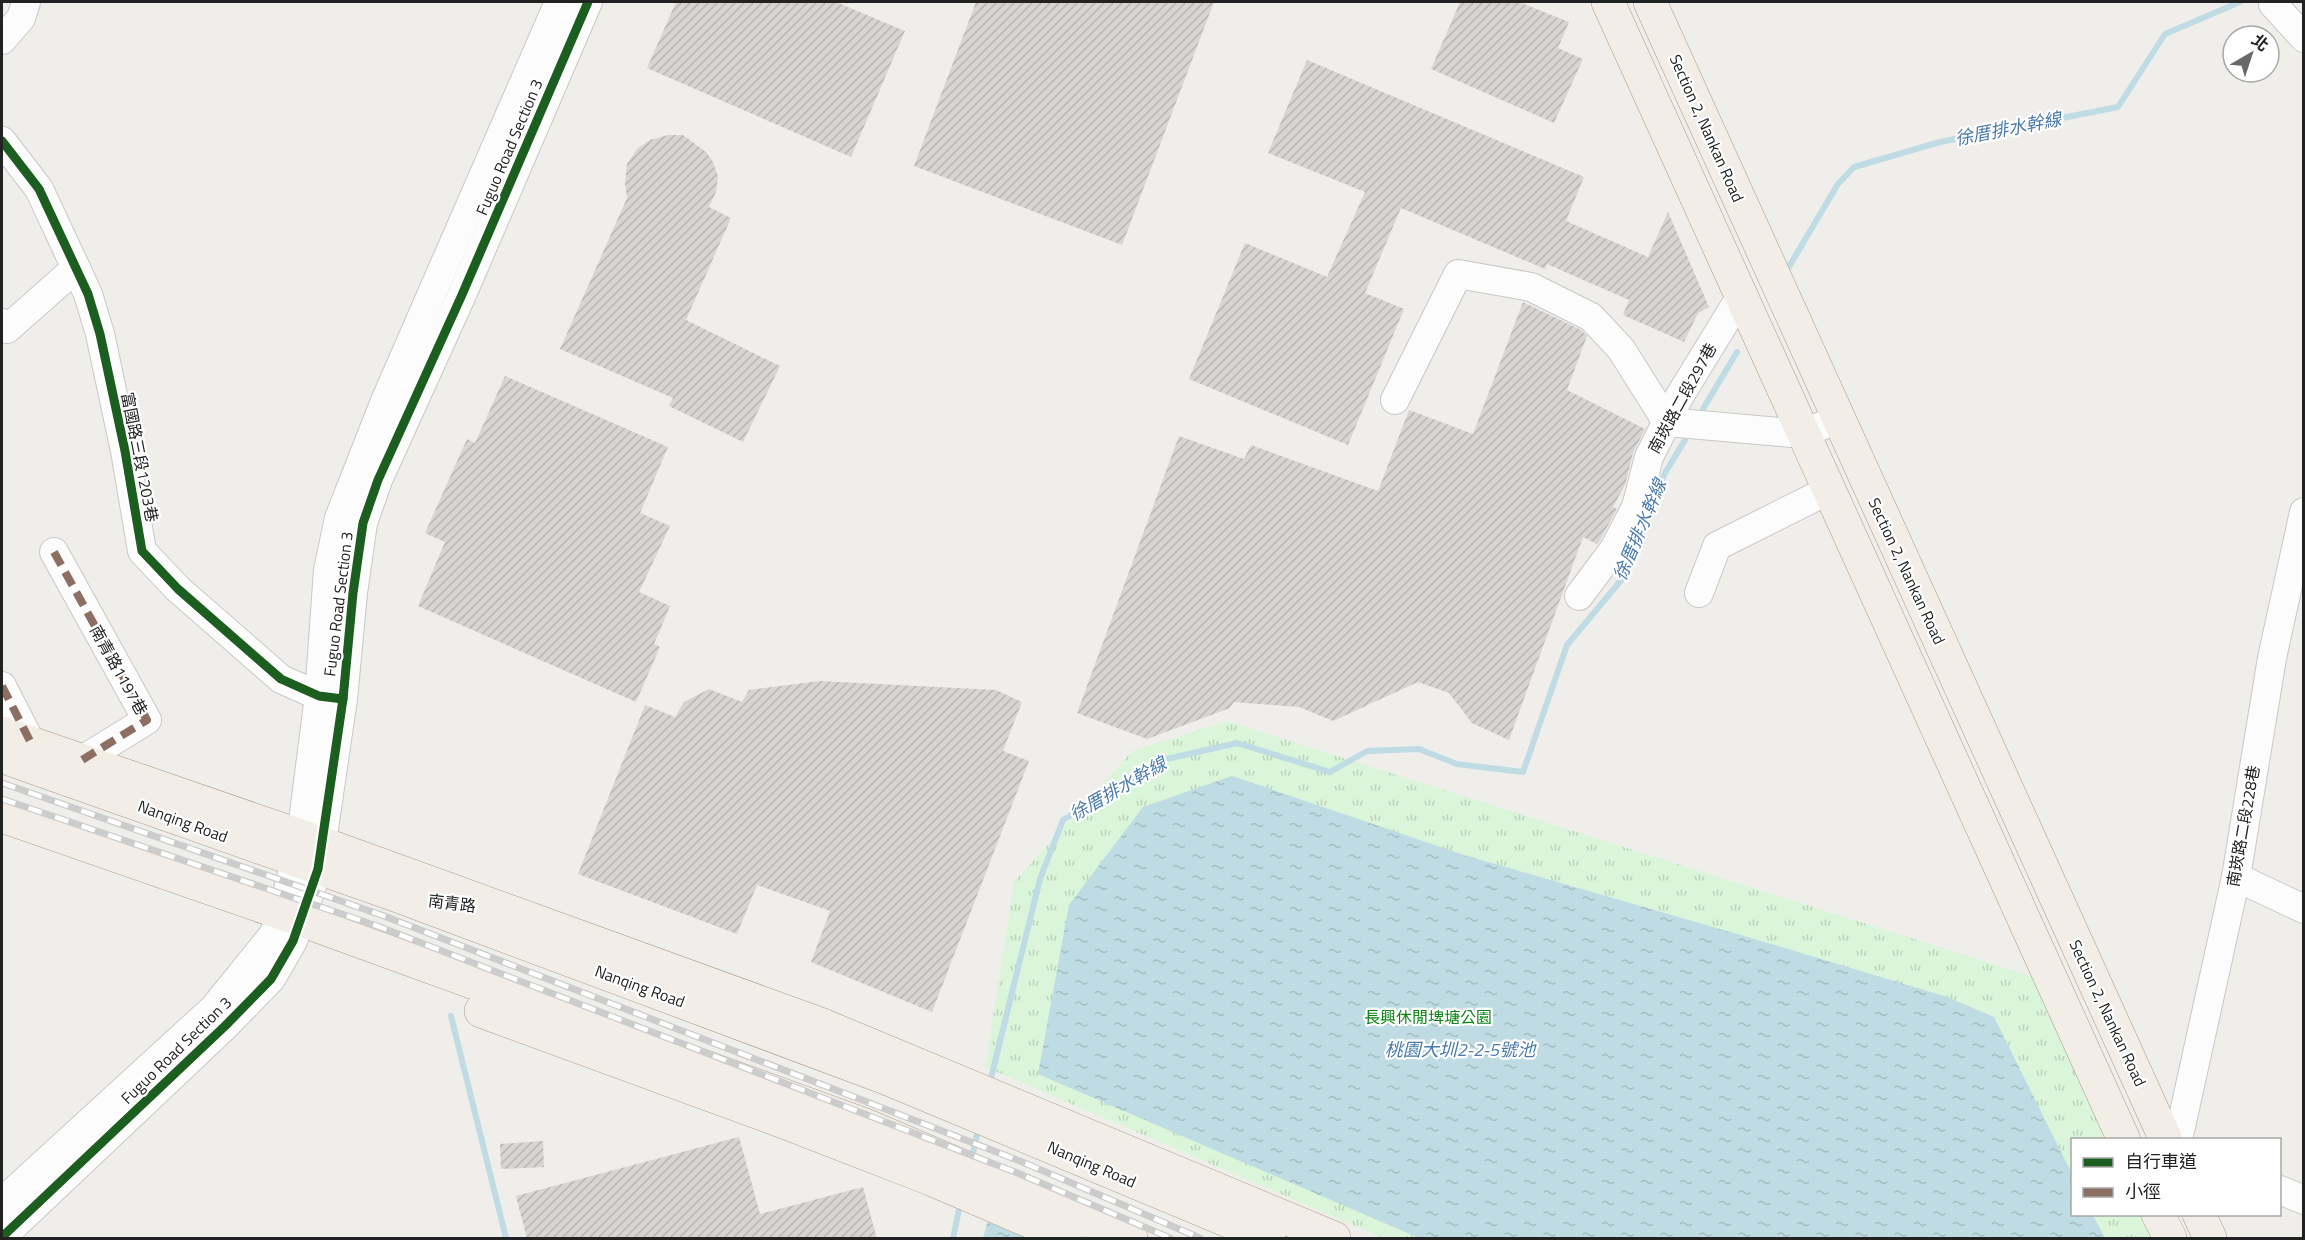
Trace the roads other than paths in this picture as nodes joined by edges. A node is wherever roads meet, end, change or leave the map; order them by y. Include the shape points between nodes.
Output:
1 (26, 2) edge
2 (559, 2) edge
3 (588, 2) edge
4 (1608, 2) edge
5 (1650, 2) edge
6 (2273, 4) dead end
7 (2304, 38) edge
8 (2, 40) edge
9 (2, 141) edge
10 (76, 268) junction
11 (448, 293) junction
12 (1741, 296) junction
13 (2, 323) edge
14 (1395, 400) dead end
15 (1837, 419) junction
16 (1667, 422) junction
17 (1803, 434) junction
18 (1829, 490) junction
19 (2304, 512) edge
20 (54, 552) dead end
21 (1699, 593) dead end
22 (1578, 596) dead end
23 (2, 686) edge
24 (331, 698) junction
25 (16, 738) edge
26 (2, 756) edge
27 (82, 760) junction
28 (2, 816) edge
29 (2, 840) edge
30 (309, 853) junction
31 (2235, 877) junction
32 (398, 896) junction
33 (2304, 909) edge
34 (506, 910) junction
35 (287, 928) junction
36 (768, 1090) junction
37 (2123, 1138) edge
38 (2165, 1138) edge
39 (2178, 1138) edge
40 (856, 1150) junction
41 (2281, 1190) edge
42 (2304, 1200) edge
43 (2, 1202) edge
44 (2158, 1216) edge
45 (2199, 1216) edge
46 (2, 1237) edge
47 (1069, 1239) edge
48 (1131, 1239) edge
49 (1269, 1239) edge
50 (1334, 1239) edge
51 (2170, 1239) edge
52 (2210, 1239) edge

1 - 8 street via 21,18
2 - 11 street, Fuguo Road Section 3
3 - 11 street, Fuguo Road Section 3
4 - 12 main road
5 - 15 main road, Section 2, Nankan Road
6 - 7 street
9 - 10 street, 富國路三段1203巷 via 39,189
10 - 13 street via 7,329
10 - 24 street, 富國路三段1203巷 via 100,334 142,551 178,589 281,679
11 - 24 street, Fuguo Road Section 3 via 385,401 339,518 327,570
12 - 16 street, 南崁路二段297巷
12 - 17 main road
14 - 16 street via 1458,274 1531,286 1591,317 1621,349
15 - 17 street
15 - 38 main road, Section 2, Nankan Road
16 - 17 street
16 - 22 street, 南崁路二段297巷 via 1649,457 1636,507 1614,549
17 - 18 main road
18 - 21 street via 1718,546
18 - 37 main road
19 - 31 street, 南崁路二段228巷 via 2272,657
20 - 27 street, 南青路1197巷 via 147,720
23 - 25 street
24 - 30 street, Fuguo Road Section 3
25 - 27 main road
26 - 30 main road, Nanqing Road
27 - 30 main road
28 - 35 main road
29 - 35 main road
30 - 32 main road, Nanqing Road
30 - 34 main road
30 - 35 street, Fuguo Road Section 3
31 - 33 street
31 - 39 street, 南崁路二段228巷
32 - 34 main road, 南青路
32 - 49 main road, Nanqing Road via 886,1077
34 - 50 main road via 820,1024
35 - 36 main road
35 - 40 main road
35 - 43 street, Fuguo Road Section 3 via 214,1008
35 - 46 street, Fuguo Road Section 3 via 271,979
36 - 40 main road
36 - 48 main road via 865,1125
40 - 47 main road
41 - 42 street
44 - 51 main road
45 - 52 main road

